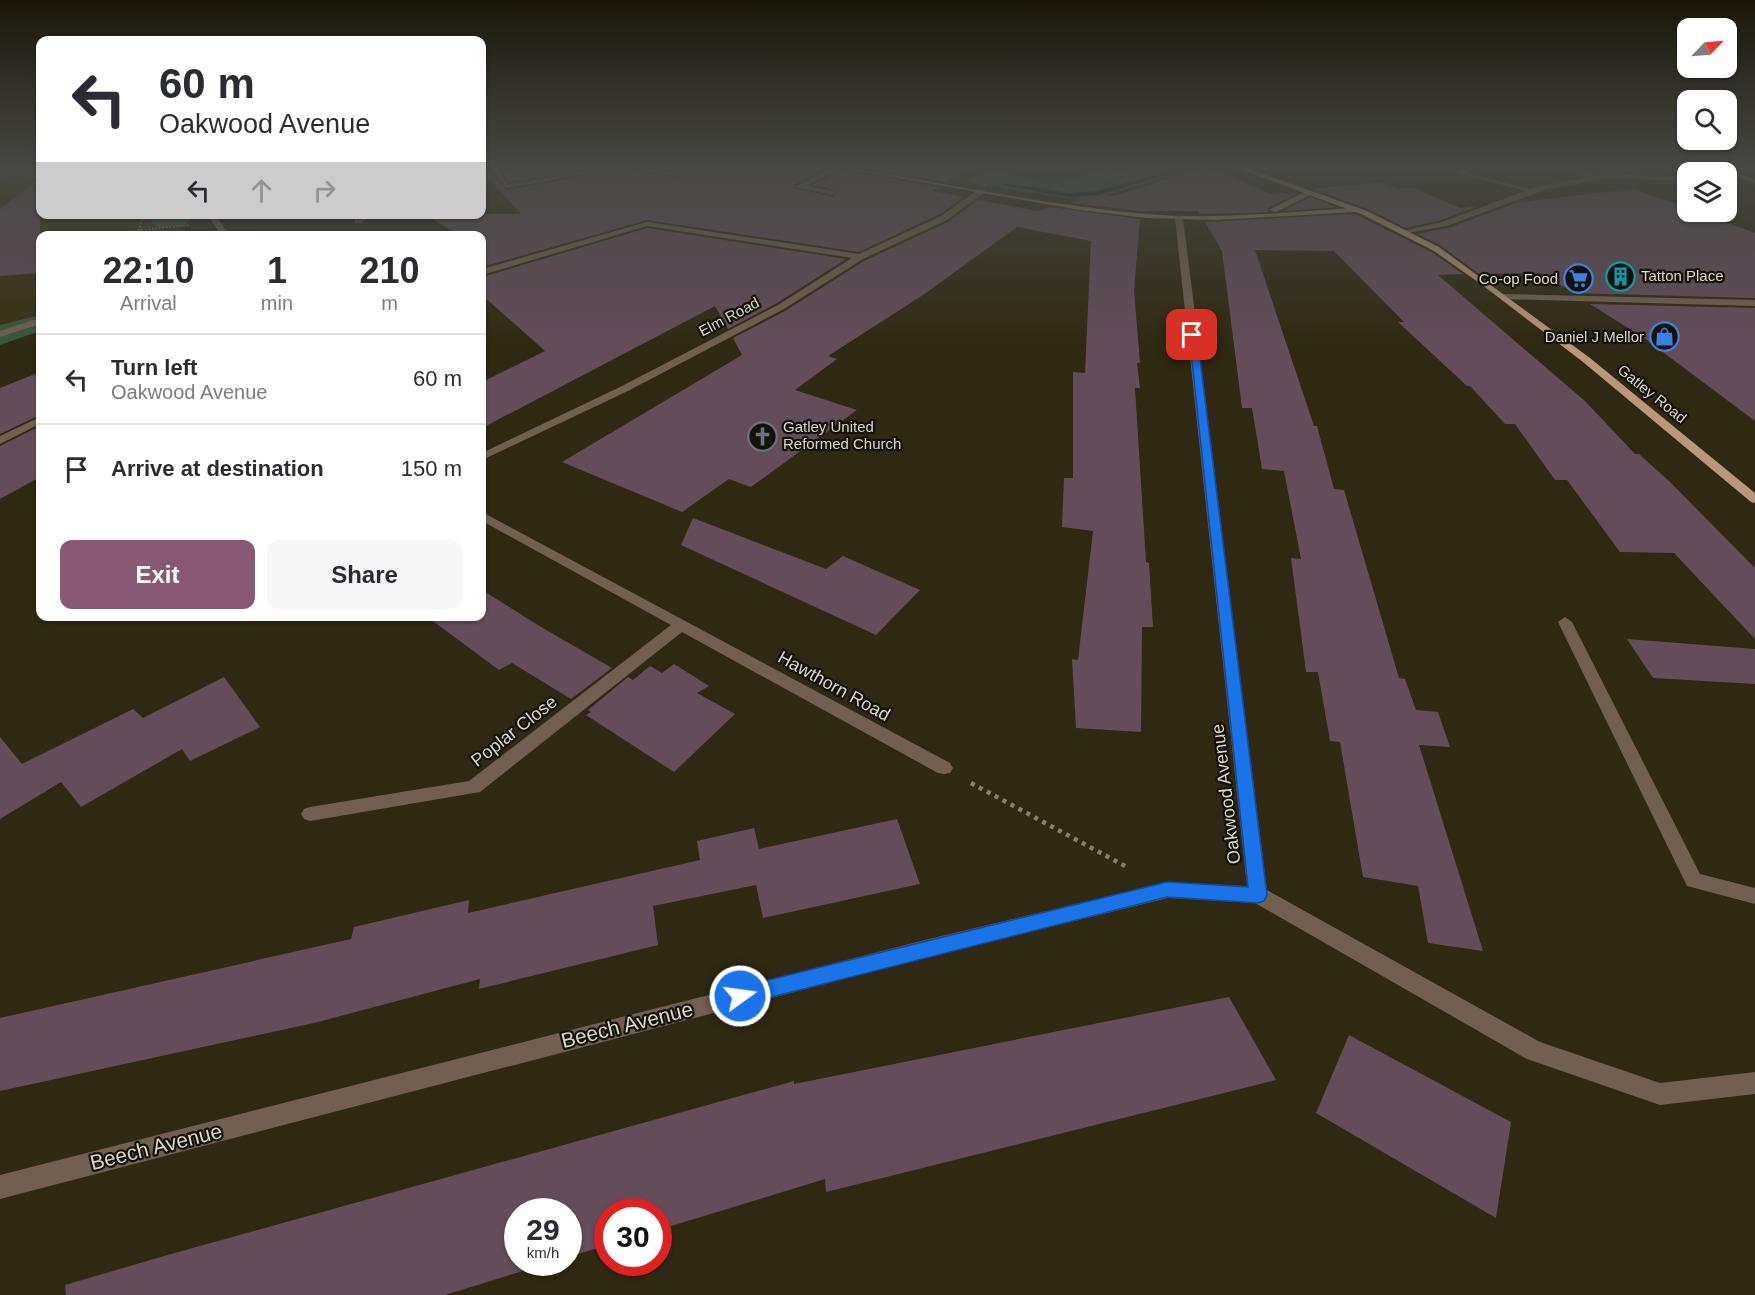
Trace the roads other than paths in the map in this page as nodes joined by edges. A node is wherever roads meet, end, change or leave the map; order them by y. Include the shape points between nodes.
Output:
1 (639, 226) edge
2 (663, 226) edge
3 (926, 226) edge
4 (1180, 226) edge
5 (1396, 226) edge
6 (1431, 226) edge
7 (1407, 231) junction
8 (860, 257) junction
9 (486, 271) edge
10 (1503, 296) junction
11 (1755, 303) edge
12 (36, 322) edge
13 (0, 334) edge
14 (36, 422) edge
15 (0, 441) edge
16 (486, 455) edge
17 (1755, 499) edge
18 (486, 518) edge
19 (1565, 622) dead end
20 (681, 625) junction
21 (944, 768) road end
22 (310, 814) dead end
23 (1258, 895) junction
24 (1755, 896) edge
25 (1755, 1083) edge
26 (0, 1187) edge

1 - 9 street
2 - 8 street
3 - 8 street, Elm Road
4 - 23 street, Oakwood Avenue
5 - 7 main road, Gatley Road
6 - 7 street
7 - 10 main road, Gatley Road
8 - 16 street, Elm Road via 781,307
10 - 11 street
10 - 17 main road, Gatley Road
12 - 13 street
14 - 15 street
18 - 20 street, Hawthorn Road
19 - 24 street via 1694,880
20 - 21 street, Hawthorn Road
20 - 22 street, Poplar Close via 474,787
23 - 25 street via 1535,1051 1660,1094
23 - 26 street, Beech Avenue via 1167,890

